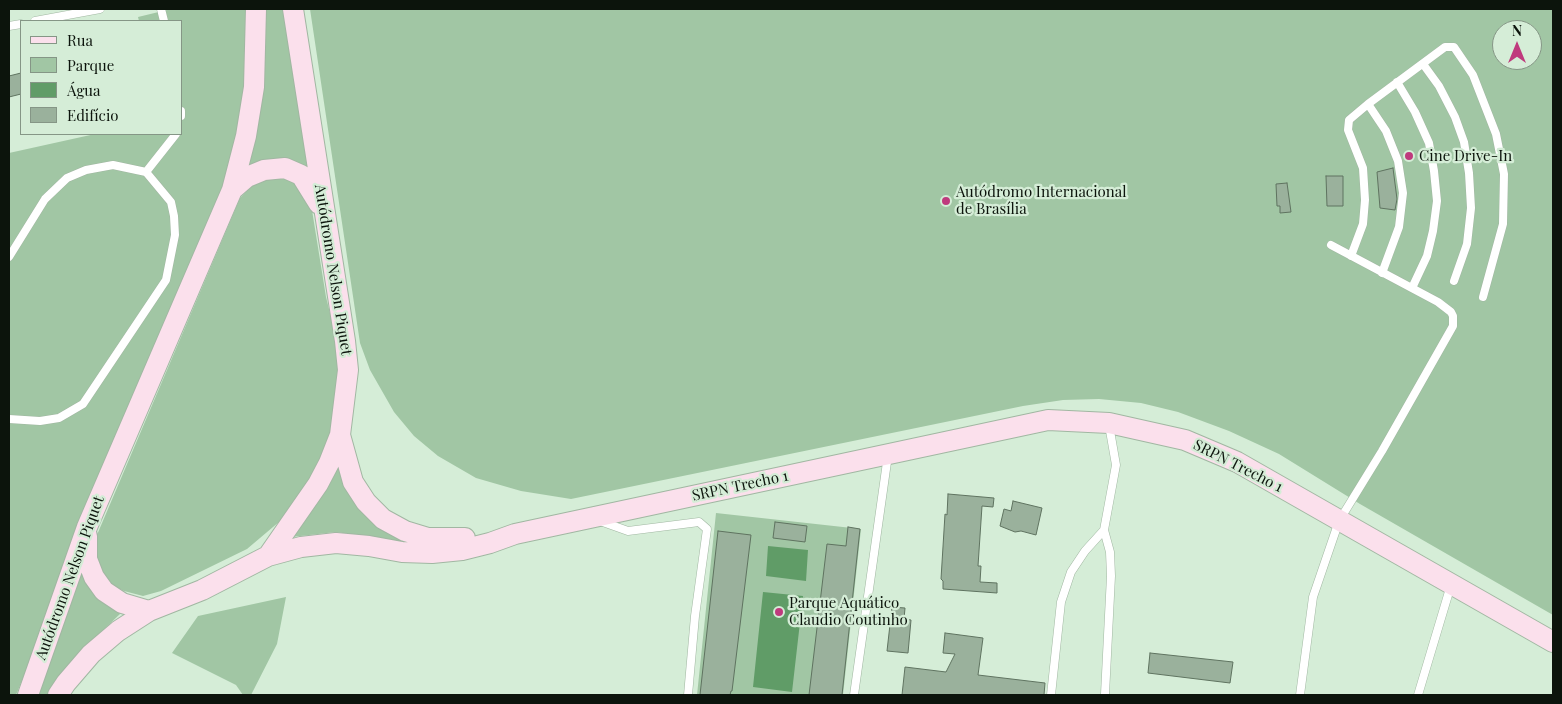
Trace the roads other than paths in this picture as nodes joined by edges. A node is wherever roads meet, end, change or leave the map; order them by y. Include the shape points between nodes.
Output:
1 (100, 9) edge
2 (256, 9) edge
3 (293, 9) edge
4 (40, 20) edge
5 (1423, 64) junction
6 (1397, 82) junction
7 (1368, 104) junction
8 (175, 135) edge
9 (146, 172) junction
10 (232, 190) junction
11 (325, 214) junction
12 (1331, 245) dead end
13 (1351, 256) junction
14 (9, 257) edge
15 (1382, 273) junction
16 (1454, 281) dead end
17 (1412, 288) junction
18 (1483, 297) dead end
19 (9, 419) edge
20 (1109, 424) junction
21 (340, 435) junction
22 (888, 454) junction
23 (592, 517) junction
24 (1339, 521) junction
25 (87, 527) junction
26 (1104, 530) junction
27 (515, 534) junction
28 (268, 556) junction
29 (1451, 584) junction
30 (149, 610) junction
31 (1553, 642) edge
32 (1105, 694) edge
33 (28, 695) edge
34 (58, 695) edge
35 (688, 695) edge
36 (854, 695) edge
37 (1051, 695) edge
38 (1300, 695) edge
39 (1418, 695) edge

1 - 4 lane
2 - 10 main road, Autódromo Nelson Piquet via 254,87
3 - 11 main road, Autódromo Nelson Piquet
5 - 6 lane
5 - 16 lane via 1455,117 1464,142 1469,173 1471,208 1466,244
5 - 18 lane via 1445,48 1454,47 1473,75 1496,134 1504,174 1503,224
6 - 7 lane
6 - 17 lane via 1429,144 1437,201 1427,256
7 - 13 lane via 1349,120 1348,125 1362,168 1365,200 1363,224
7 - 15 lane via 1386,131 1398,161 1403,192 1399,227
8 - 9 lane
9 - 14 lane via 112,165 86,170 68,178 45,199
9 - 19 lane via 171,202 174,216 174,244 166,280 83,404 59,418 40,421
10 - 11 main road via 247,177 264,170 285,168 302,175
10 - 25 main road, Autódromo Nelson Piquet
11 - 21 main road, Autódromo Nelson Piquet via 348,370
12 - 13 lane
13 - 15 lane
15 - 17 lane
17 - 24 lane via 1451,312 1453,326
20 - 22 main road, SRPN Trecho 1 via 1048,420
20 - 24 main road, SRPN Trecho 1 via 1185,440 1237,462
20 - 26 lane via 1116,465
21 - 27 main road, SRPN Trecho 1 via 353,482 383,519 405,532 428,538
21 - 28 main road, Autódromo Nelson Piquet via 318,484
22 - 23 main road, SRPN Trecho 1
22 - 36 lane
23 - 27 main road, SRPN Trecho 1
23 - 35 lane, SRPN Trecho 1 via 628,532 699,522 707,529
24 - 29 main road, SRPN Trecho 1
24 - 38 lane via 1313,597
25 - 30 main road via 88,559 94,577 104,591 122,603
25 - 33 main road, Autódromo Nelson Piquet
26 - 32 lane via 1110,552 1111,576
26 - 37 lane via 1071,572 1060,602
27 - 28 main road, SRPN Trecho 1 via 462,550 442,552 402,552 336,544 301,547
28 - 30 main road, Autódromo Nelson Piquet via 202,590
29 - 31 main road, SRPN Trecho 1
29 - 39 lane
30 - 34 main road, Autódromo Nelson Piquet via 91,654

